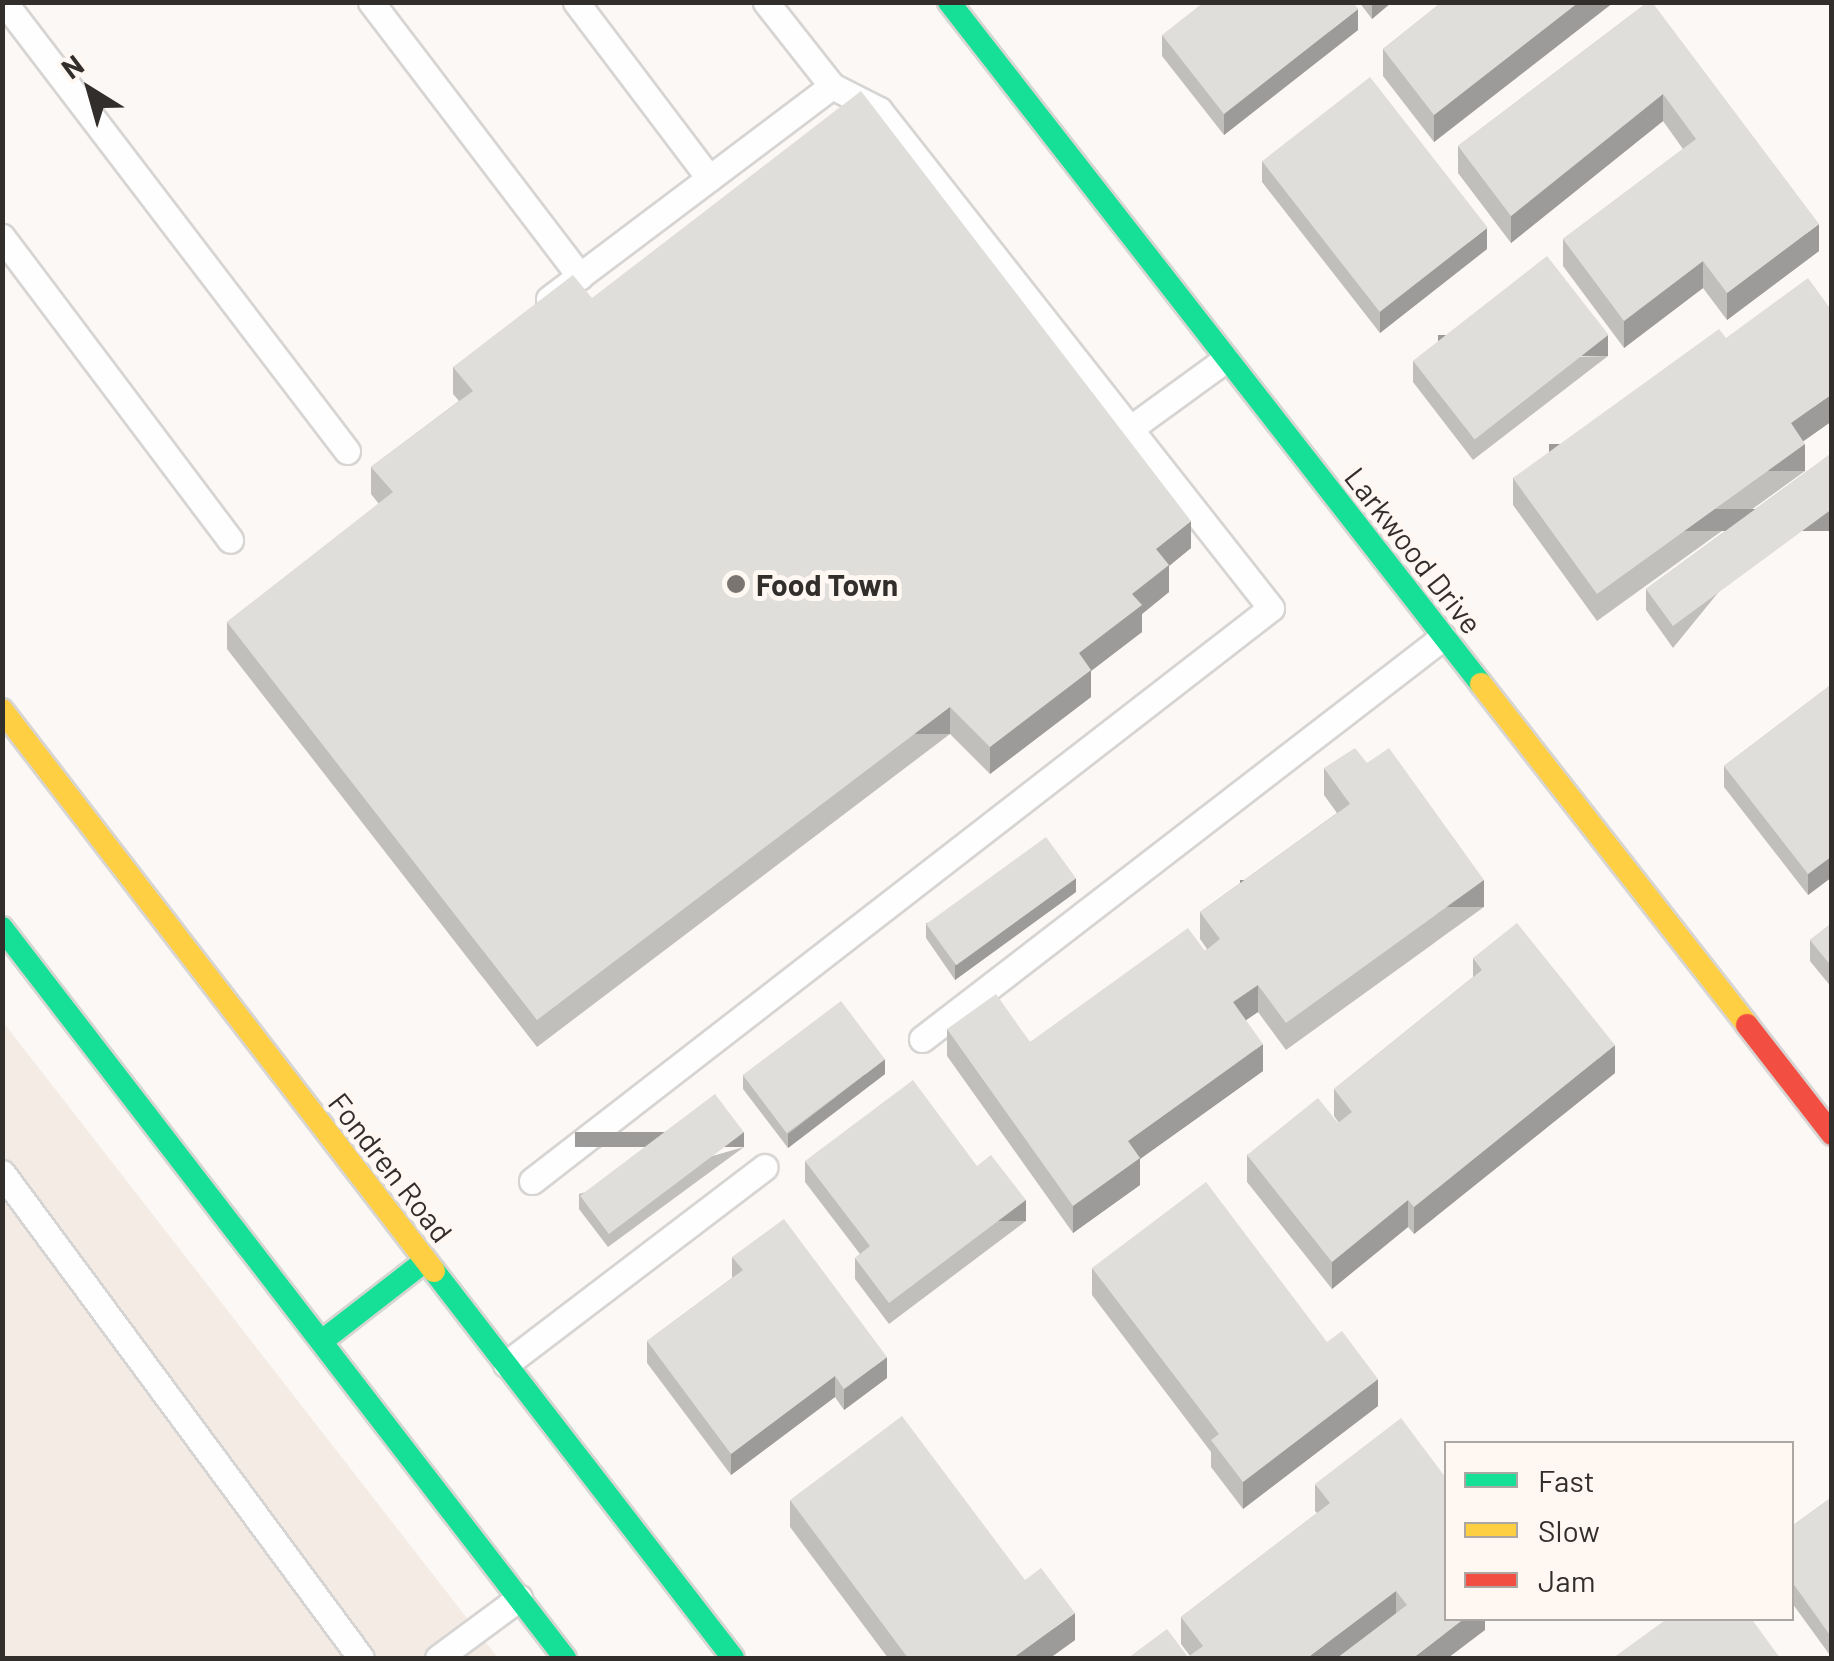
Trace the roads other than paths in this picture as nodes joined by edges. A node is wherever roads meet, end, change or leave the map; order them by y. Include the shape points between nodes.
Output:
1 (4, 2) edge
2 (371, 2) edge
3 (576, 2) edge
4 (766, 2) edge
5 (948, 2) edge
6 (832, 86) junction
7 (709, 178) junction
8 (2, 237) edge
9 (580, 276) junction
10 (522, 319) edge
11 (1226, 359) junction
12 (1132, 428) junction
13 (348, 451) dead end
14 (230, 540) dead end
15 (1444, 637) junction
16 (2, 710) edge
17 (40, 758) junction
18 (15, 777) dead end
19 (2, 928) edge
20 (922, 1039) dead end
21 (1832, 1134) edge
22 (765, 1166) dead end
23 (2, 1173) edge
24 (532, 1180) dead end
25 (425, 1260) junction
26 (322, 1342) junction
27 (506, 1364) junction
28 (518, 1598) junction
29 (361, 1658) edge
30 (438, 1658) edge
31 (565, 1658) edge
32 (733, 1658) edge

1 - 13 lane
2 - 9 lane
3 - 7 lane
4 - 6 lane
5 - 11 main road, Larkwood Drive
6 - 7 lane
6 - 12 lane via 880,110
7 - 9 lane
8 - 14 lane
9 - 10 lane
11 - 12 lane
11 - 15 main road, Larkwood Drive
12 - 24 lane via 1271,608
15 - 20 lane
15 - 21 main road, Larkwood Drive
16 - 17 main road, Fondren Road
17 - 18 main road
17 - 25 main road, Fondren Road
19 - 26 main road
22 - 27 lane
23 - 29 lane
25 - 26 main road
25 - 27 main road, Fondren Road
26 - 28 main road
27 - 32 main road, Fondren Road
28 - 30 lane
28 - 31 main road

